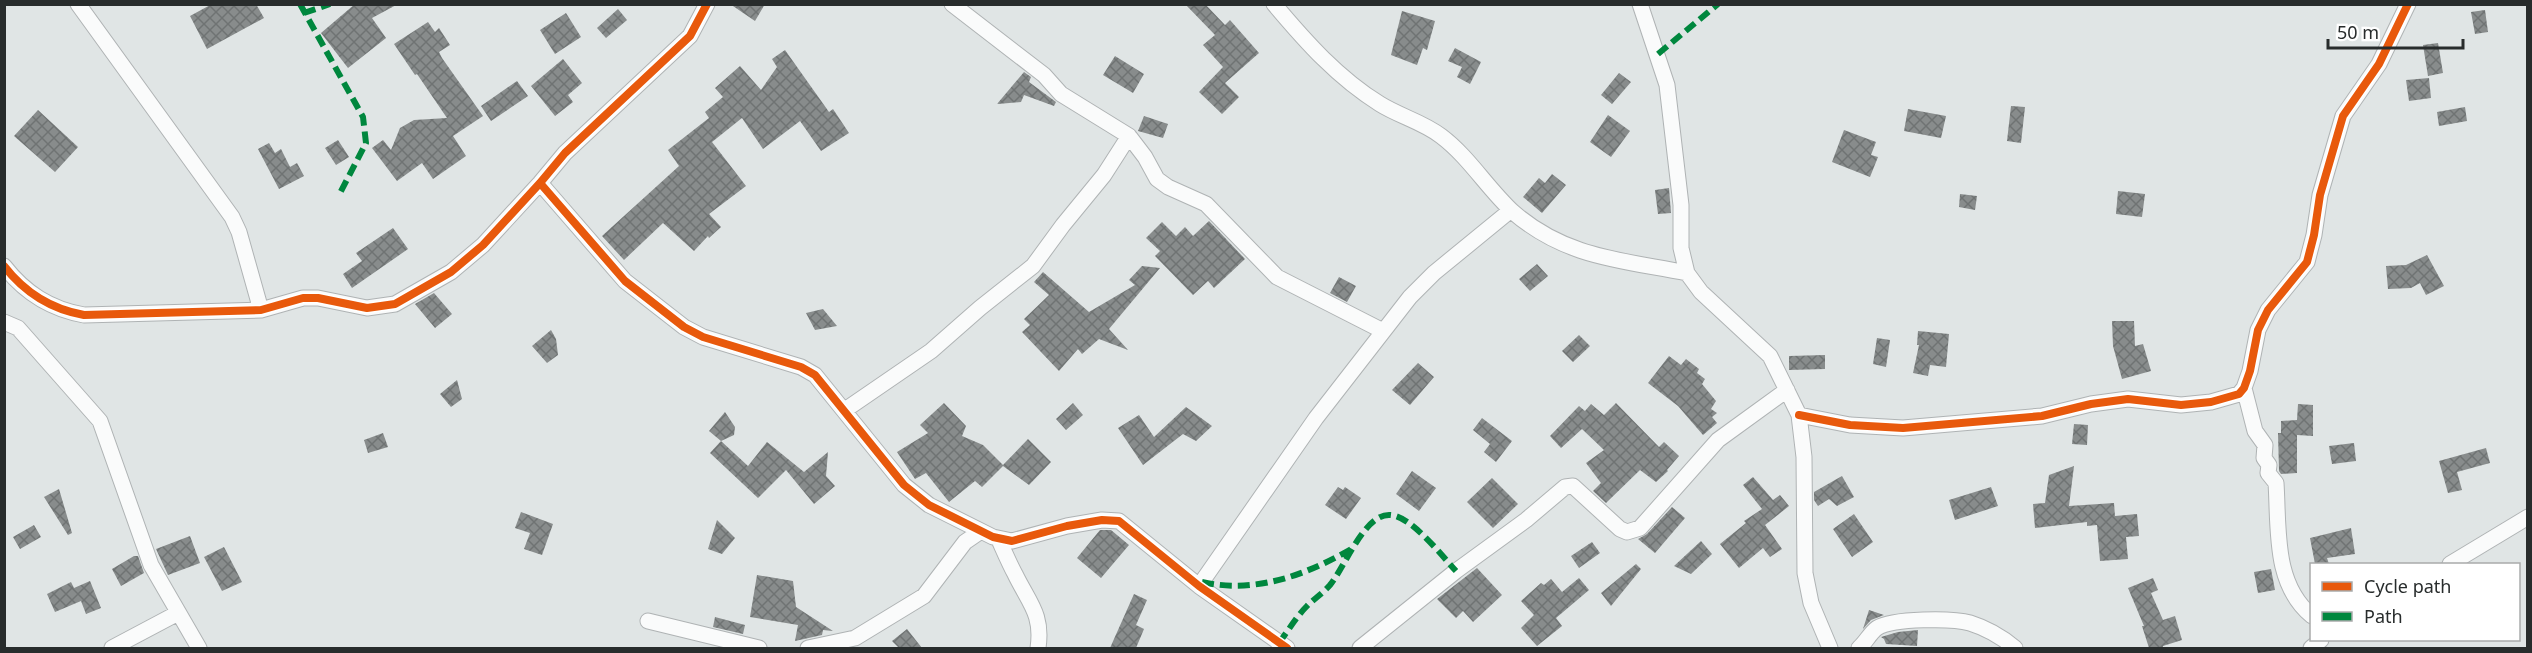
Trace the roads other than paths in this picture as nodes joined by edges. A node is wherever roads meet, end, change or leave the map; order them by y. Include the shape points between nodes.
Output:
1 (78, 4) edge
2 (707, 4) edge
3 (952, 4) edge
4 (1274, 4) edge
5 (1640, 4) edge
6 (2408, 4) edge
7 (1129, 136) junction
8 (540, 183) junction
9 (1511, 210) junction
10 (4, 266) edge
11 (1687, 273) junction
12 (261, 310) junction
13 (4, 322) edge
14 (1383, 331) junction
15 (2244, 388) junction
16 (1787, 390) junction
17 (845, 411) junction
18 (1799, 415) junction
19 (2528, 518) edge
20 (981, 531) junction
21 (999, 540) junction
22 (2452, 563) edge
23 (1199, 586) junction
24 (178, 613) junction
25 (2310, 614) edge
26 (648, 621) dead end
27 (112, 648) edge
28 (199, 648) edge
29 (759, 648) edge
30 (808, 648) edge
31 (1038, 648) edge
32 (1287, 648) edge
33 (1360, 648) edge
34 (1830, 648) edge
35 (1859, 648) edge
36 (2015, 648) edge

1 - 12 street via 232,217
2 - 8 street via 690,36 565,153
3 - 7 street via 1044,75 1061,94
4 - 9 street via 1343,79 1441,136
5 - 11 street via 1667,85 1681,205 1681,248
6 - 15 street via 2379,64 2343,116 2320,195 2307,262 2268,310 2258,330
7 - 14 street via 1157,179 1168,188 1206,204 1277,277
7 - 17 street via 1104,176 1033,266 931,351
8 - 12 street via 465,261 395,304 367,308 303,298
8 - 17 street via 625,281 684,327 703,337 801,367 821,381
9 - 11 street via 1558,243 1614,261
9 - 14 street via 1434,273
10 - 12 street via 38,299 75,313
11 - 16 street via 1770,356
13 - 24 street via 18,328 100,421 152,565
14 - 23 street via 1316,418
15 - 18 street via 2231,398 2211,402 2181,405 2128,399 2042,416 1903,428 1850,425
15 - 25 street via 2254,431 2265,445 2268,474 2276,483 2283,574 2296,600
16 - 18 street
16 - 33 street via 1728,431 1640,528 1627,532 1620,529 1573,486 1565,487
17 - 20 street via 909,489 929,505
18 - 34 street via 1804,457 1804,573 1811,603
19 - 22 street
20 - 21 street
20 - 30 street via 965,542 924,596 855,638
21 - 23 street via 1019,541 1067,526 1119,521
21 - 31 street via 1036,610 1040,623
23 - 32 street
24 - 27 street
24 - 28 street
26 - 29 street
35 - 36 street via 1876,628 1886,624 1948,621 1970,623

